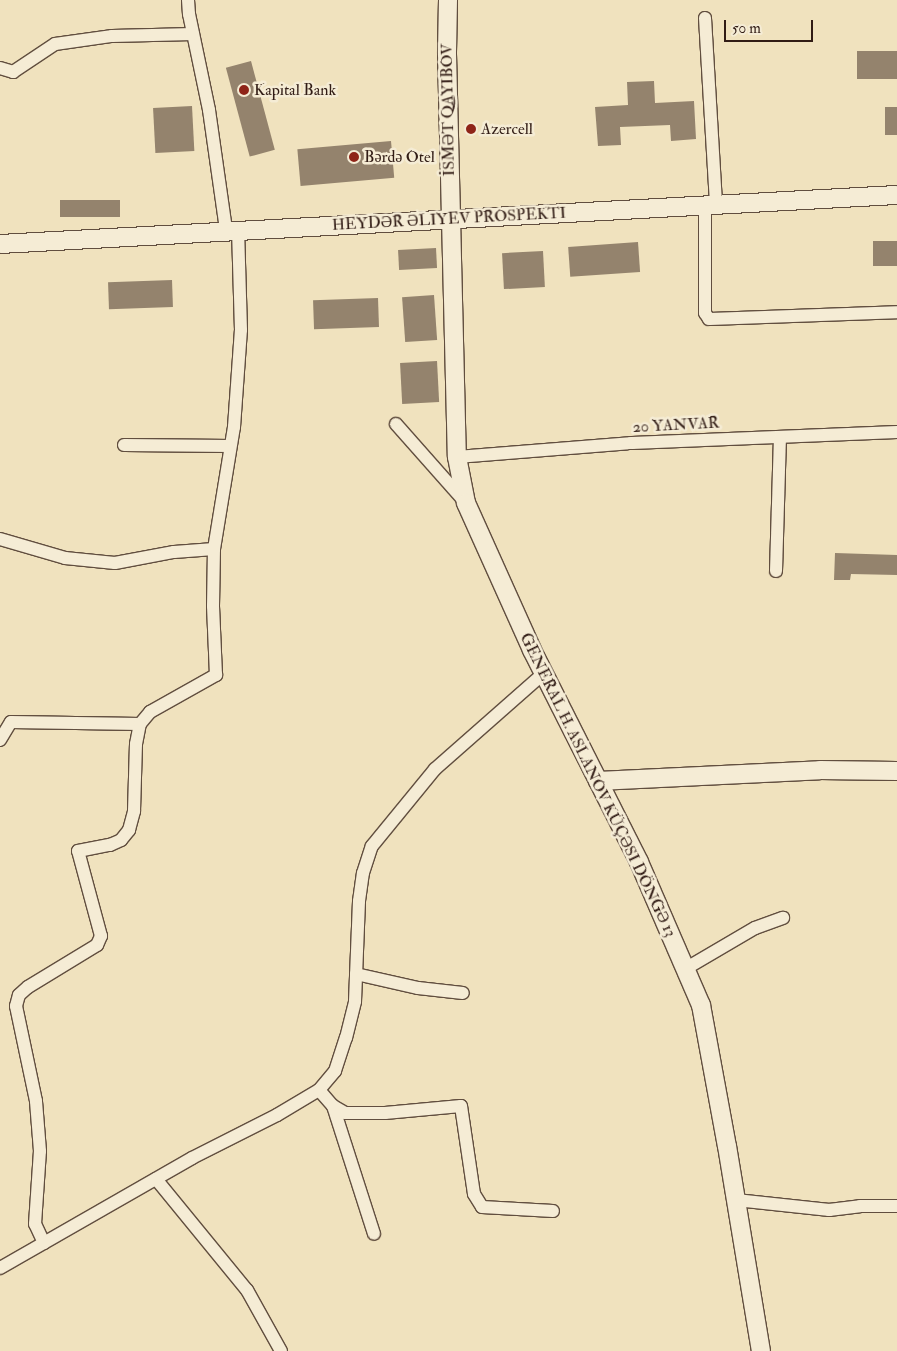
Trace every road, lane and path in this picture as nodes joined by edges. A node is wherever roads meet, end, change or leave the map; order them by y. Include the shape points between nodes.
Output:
1 (188, 0) edge
2 (448, 0) edge
3 (705, 18) dead end
4 (193, 34) junction
5 (0, 68) edge
6 (897, 195) edge
7 (710, 206) junction
8 (450, 220) junction
9 (232, 230) junction
10 (0, 244) edge
11 (897, 312) edge
12 (396, 424) dead end
13 (897, 432) edge
14 (780, 437) junction
15 (124, 445) dead end
16 (230, 446) junction
17 (457, 457) junction
18 (466, 503) junction
19 (0, 539) edge
20 (214, 549) junction
21 (776, 571) dead end
22 (544, 673) junction
23 (140, 724) junction
24 (0, 740) edge
25 (897, 771) edge
26 (598, 781) junction
27 (783, 918) dead end
28 (685, 969) junction
29 (356, 974) junction
30 (463, 993) dead end
31 (318, 1090) junction
32 (333, 1106) junction
33 (156, 1179) junction
34 (736, 1200) junction
35 (897, 1206) edge
36 (553, 1211) dead end
37 (374, 1234) dead end
38 (44, 1243) junction
39 (0, 1268) edge
40 (281, 1351) edge
41 (760, 1351) edge

1 - 4 street
2 - 8 main road, GENERAL H. ASLANOV KÜÇƏSI DÖNGƏ 13
3 - 7 street
4 - 5 street via 112,36 54,44 13,72
4 - 9 street
6 - 7 main road, HEYDƏR ƏLIYEV PROSPEKTI
7 - 8 main road, HEYDƏR ƏLIYEV PROSPEKTI
7 - 11 street via 705,313 709,319
8 - 9 main road, HEYDƏR ƏLIYEV PROSPEKTI
8 - 17 main road, GENERAL H. ASLANOV KÜÇƏSI DÖNGƏ 13
9 - 10 main road, HEYDƏR ƏLIYEV PROSPEKTI
9 - 16 street via 241,330
12 - 18 street
13 - 14 street, 20 YANVAR
14 - 17 street, 20 YANVAR via 632,443
14 - 21 street
15 - 16 street
16 - 20 street
17 - 18 main road, GENERAL H. ASLANOV KÜÇƏSI DÖNGƏ 13
18 - 22 main road, GENERAL H. ASLANOV KÜÇƏSI DÖNGƏ 13
19 - 20 street via 66,558 115,563 174,552
20 - 23 street via 216,675 150,712
22 - 26 main road, GENERAL H. ASLANOV KÜÇƏSI DÖNGƏ 13
22 - 29 street via 435,769 372,846 362,873 358,901
23 - 24 street via 11,722
23 - 38 street via 136,744 134,811 129,830 110,845 78,851 101,936 97,945 28,987 19,996 16,1006 36,1101 40,1151 35,1224
25 - 26 main road via 820,770
26 - 28 main road, GENERAL H. ASLANOV KÜÇƏSI DÖNGƏ 13 via 639,862
27 - 28 street via 755,928
28 - 34 main road, GENERAL H. ASLANOV KÜÇƏSI DÖNGƏ 13 via 701,1004
29 - 30 street via 418,988
29 - 31 street via 355,1000 346,1038 335,1071
31 - 32 street
31 - 33 street
32 - 36 street via 345,1113 385,1114 461,1106 474,1194 482,1207
32 - 37 street
33 - 38 street
33 - 40 street via 247,1290
34 - 35 street via 829,1210
34 - 41 main road, GENERAL H. ASLANOV KÜÇƏSI DÖNGƏ 13
38 - 39 street

